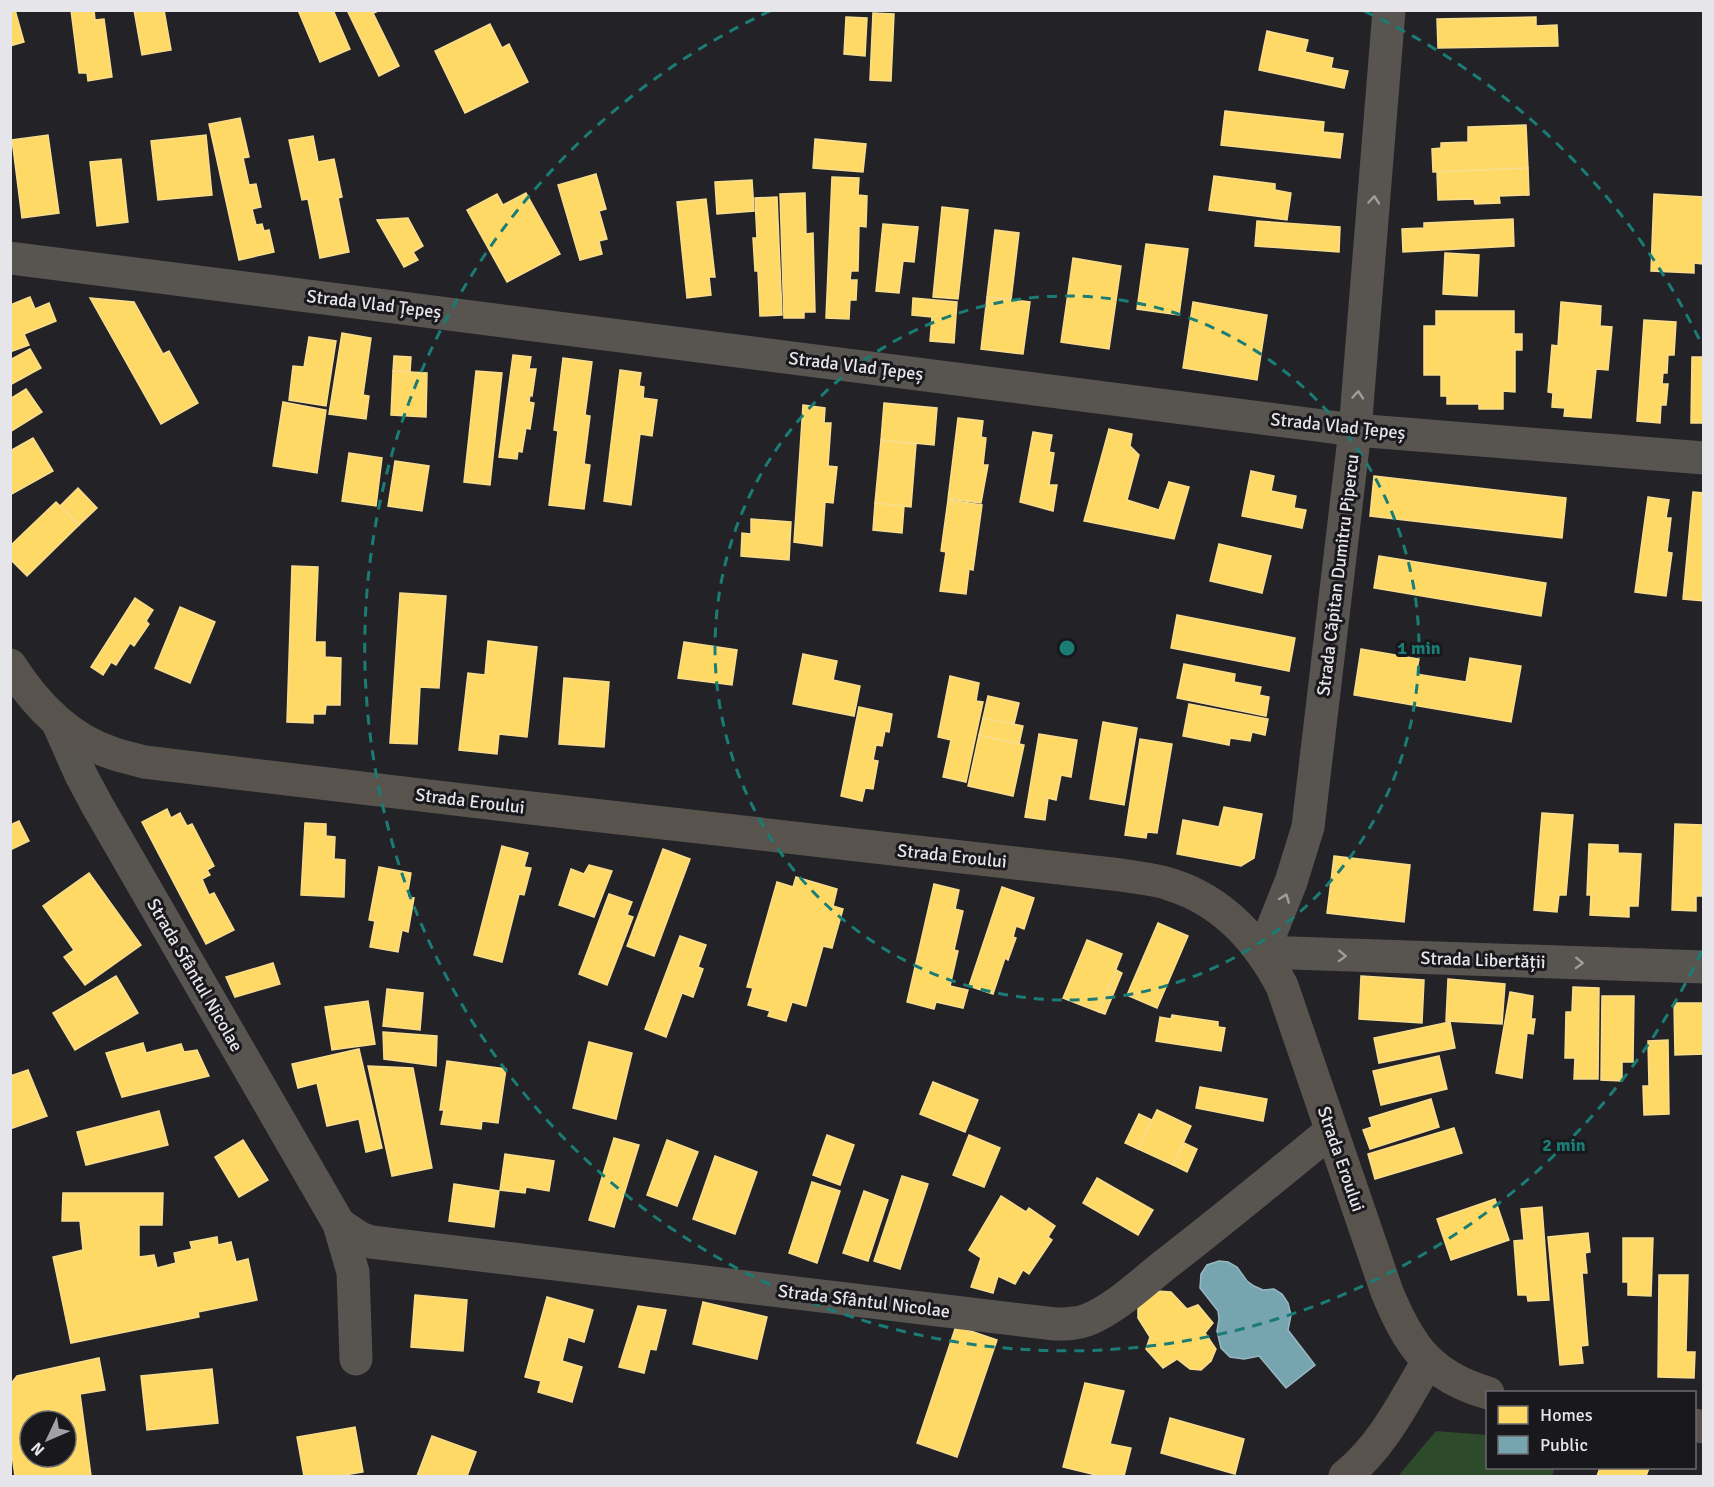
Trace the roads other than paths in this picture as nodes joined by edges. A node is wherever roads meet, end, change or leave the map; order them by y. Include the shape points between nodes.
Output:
1 (1389, 10) edge
2 (10, 258) edge
3 (1355, 430) junction
4 (1704, 459) edge
5 (10, 665) edge
6 (58, 723) junction
7 (1263, 952) junction
8 (1704, 967) edge
9 (1331, 1131) junction
10 (339, 1224) junction
11 (356, 1359) dead end
12 (1428, 1361) junction
13 (1486, 1392) edge
14 (1345, 1476) edge

3 -> 1 street, Strada Căpitan Dumitru Pipercu
2 - 3 street, Strada Vlad Țepeș
3 - 4 street, Strada Vlad Țepeș
7 -> 3 street, Strada Căpitan Dumitru Pipercu via 1308,827
5 - 6 main road, Strada Eroului
6 - 7 main road, Strada Eroului via 111,753 144,762 1121,875 1170,884 1202,897 1224,912
6 - 10 street, Strada Sfântul Nicolae via 97,805
7 -> 8 street, Strada Libertății
7 - 9 main road, Strada Eroului via 1286,996
9 - 10 street, Strada Sfântul Nicolae via 1114,1304 1099,1315 1069,1324 371,1242
9 - 12 main road, Strada Eroului via 1387,1292 1414,1346
10 - 11 street, Strada Sfântul Nicolae via 354,1272
12 - 13 main road, Strada Eroului via 1454,1381
12 - 14 main road via 1378,1442

